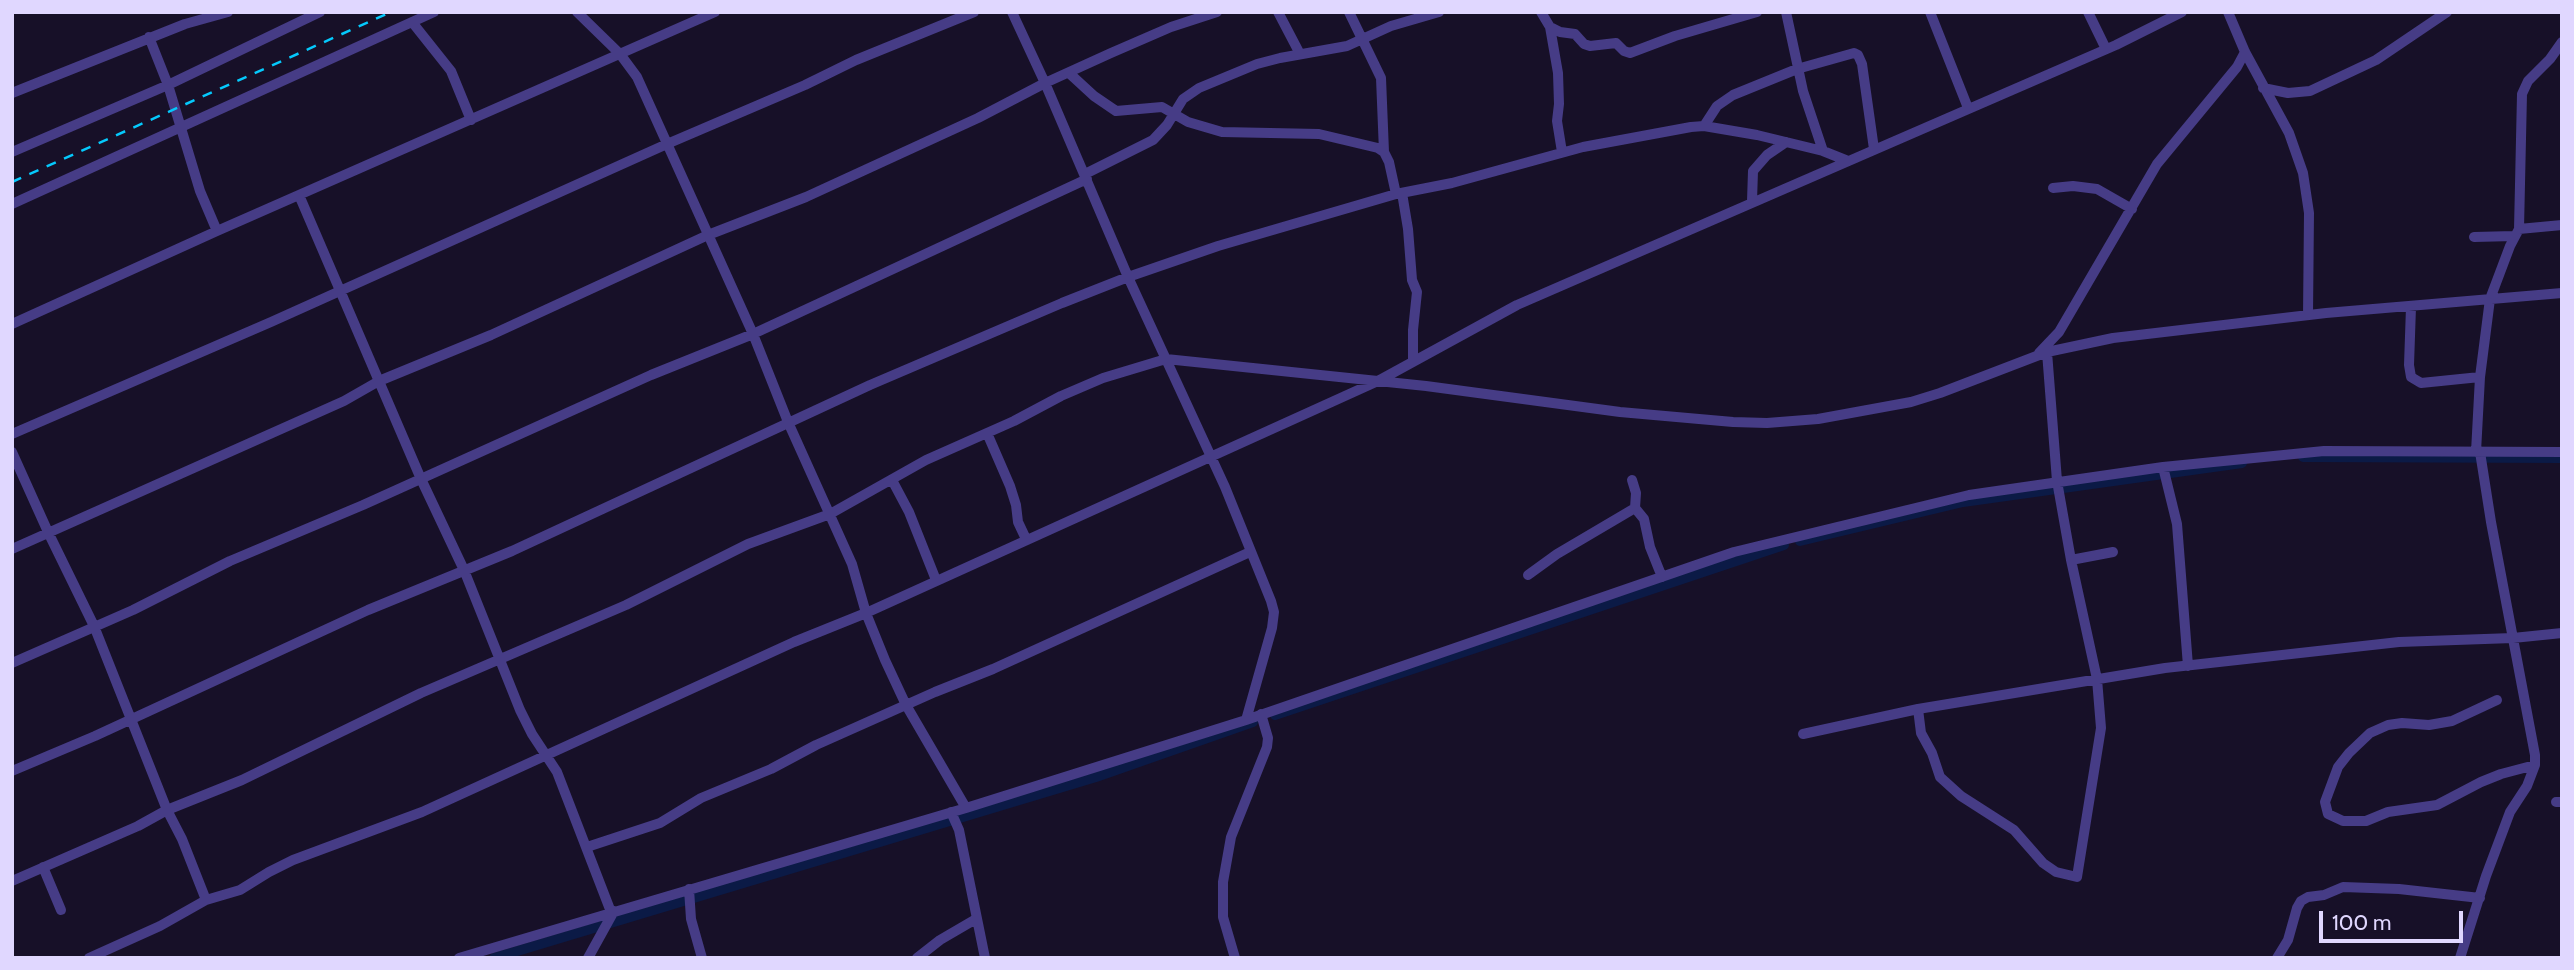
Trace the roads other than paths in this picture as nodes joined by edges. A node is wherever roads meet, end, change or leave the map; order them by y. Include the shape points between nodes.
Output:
1 (228, 12) edge
2 (320, 12) edge
3 (434, 12) edge
4 (577, 12) edge
5 (715, 12) edge
6 (974, 12) edge
7 (1012, 12) edge
8 (1217, 12) edge
9 (1278, 12) edge
10 (1349, 12) edge
11 (1439, 12) edge
12 (1541, 12) edge
13 (1757, 12) edge
14 (1786, 12) edge
15 (1930, 12) edge
16 (2088, 12) edge
17 (2182, 12) edge
18 (2228, 12) edge
19 (2447, 12) edge
20 (197, 16) edge
21 (412, 22) junction
22 (1550, 27) junction
23 (149, 37) junction
24 (1362, 39) junction
25 (2562, 42) edge
26 (2106, 49) junction
27 (2245, 52) junction
28 (620, 54) junction
29 (1300, 54) junction
30 (1797, 69) junction
31 (1069, 73) junction
32 (1045, 83) junction
33 (168, 85) junction
34 (2263, 88) junction
35 (12, 93) edge
36 (1968, 108) junction
37 (1174, 113) junction
38 (471, 120) junction
39 (1704, 126) junction
40 (181, 128) junction
41 (1786, 142) junction
42 (667, 144) junction
43 (1874, 149) junction
44 (1823, 151) junction
45 (12, 152) edge
46 (1384, 152) junction
47 (1562, 152) junction
48 (1848, 161) junction
49 (1086, 177) junction
50 (2053, 188) dead end
51 (1399, 194) junction
52 (299, 195) junction
53 (1752, 201) junction
54 (12, 204) edge
55 (2132, 209) junction
56 (2562, 225) edge
57 (217, 231) junction
58 (2517, 232) junction
59 (708, 235) junction
60 (2474, 237) dead end
61 (1128, 277) junction
62 (341, 289) junction
63 (2562, 293) edge
64 (2490, 299) junction
65 (2411, 307) junction
66 (2308, 315) junction
67 (12, 324) edge
68 (753, 334) junction
69 (2047, 352) junction
70 (2036, 356) junction
71 (1166, 359) junction
72 (1413, 362) junction
73 (2480, 377) junction
74 (379, 381) junction
75 (1378, 382) junction
76 (788, 422) junction
77 (987, 433) junction
78 (12, 434) edge
79 (12, 452) edge
80 (2478, 452) junction
81 (2562, 452) edge
82 (1210, 456) junction
83 (2163, 467) junction
84 (421, 479) junction
85 (892, 480) junction
86 (1632, 480) dead end
87 (2057, 481) junction
88 (1635, 508) junction
89 (830, 514) junction
90 (48, 532) junction
91 (1026, 539) junction
92 (12, 549) edge
93 (1250, 552) junction
94 (2113, 552) dead end
95 (2071, 560) junction
96 (464, 570) junction
97 (1528, 575) dead end
98 (1661, 577) junction
99 (936, 580) junction
100 (866, 613) junction
101 (94, 626) junction
102 (2562, 633) edge
103 (2513, 638) junction
104 (499, 658) junction
105 (12, 663) edge
106 (2188, 666) junction
107 (2096, 679) junction
108 (2497, 700) dead end
109 (906, 705) junction
110 (1918, 709) junction
111 (1261, 715) junction
112 (130, 719) junction
113 (1245, 720) junction
114 (1802, 734) dead end
115 (547, 755) junction
116 (2535, 765) junction
117 (12, 771) edge
118 (966, 808) junction
119 (167, 810) junction
120 (951, 812) junction
121 (587, 847) junction
122 (43, 867) junction
123 (12, 881) edge
124 (689, 889) junction
125 (2480, 898) junction
126 (206, 900) junction
127 (61, 910) dead end
128 (613, 911) junction
129 (976, 919) junction
130 (89, 958) edge
131 (459, 958) edge
132 (588, 958) edge
133 (702, 958) edge
134 (917, 958) edge
135 (985, 958) edge
136 (1235, 958) edge
137 (2277, 958) edge
138 (2460, 958) edge

1 - 20 street
2 - 33 street
3 - 21 street
4 - 28 street
5 - 28 street
6 - 42 street
7 - 32 street
8 - 31 street
9 - 29 street
10 - 24 street
11 - 24 street
12 - 22 street
13 - 22 street via 1630,53 1618,43 1590,46 1575,33
14 - 30 street
15 - 36 street
16 - 26 street
17 - 26 street
18 - 27 street
19 - 34 street via 2376,60 2310,91
20 - 23 street
21 - 38 street via 451,71
21 - 40 street
22 - 47 street via 1558,73
23 - 33 street
23 - 35 street
24 - 29 street
24 - 46 street via 1381,78
25 - 58 street via 2528,80 2522,94
26 - 36 street
27 - 34 street
27 - 55 street via 2157,164
28 - 38 street
28 - 42 street via 637,77
29 - 37 street via 1258,64 1199,88 1182,99
30 - 39 street via 1732,95 1717,106
30 - 43 street via 1857,55
30 - 44 street
31 - 32 street
31 - 37 street via 1116,111 1162,107
32 - 49 street
32 - 59 street via 806,197
33 - 40 street
33 - 45 street
34 - 66 street via 2289,133 2303,173 2309,213
36 - 43 street
37 - 46 street via 1222,132 1319,134
37 - 49 street via 1153,140
38 - 52 street
39 - 41 street
39 - 47 street
40 - 54 street
40 - 57 street
41 - 44 street
41 - 53 street via 1753,171
42 - 59 street
42 - 62 street
43 - 48 street
44 - 48 street
46 - 51 street
47 - 51 street
48 - 53 street
49 - 61 street
49 - 68 street
50 - 55 street via 2097,189
51 - 61 street via 1292,223
51 - 72 street via 1417,292
52 - 57 street
52 - 62 street
53 - 72 street via 1517,305
55 - 70 street via 2059,332
56 - 58 street
57 - 67 street
58 - 60 street
58 - 64 street
59 - 68 street
59 - 74 street
61 - 71 street
61 - 76 street
62 - 74 street
62 - 78 street
63 - 64 street
64 - 65 street
64 - 73 street
65 - 66 street
65 - 73 street via 2411,377 2421,383
66 - 69 street via 2113,338
68 - 76 street
68 - 84 street via 651,374
69 - 70 street
69 - 87 street
70 - 75 street via 1911,402 1767,423 1620,412
71 - 75 street
71 - 77 street via 1103,378
71 - 82 street
72 - 75 street
73 - 80 street
74 - 84 street
74 - 90 street via 344,401
75 - 82 street
76 - 89 street
76 - 96 street
77 - 85 street
77 - 91 street
79 - 90 street
80 - 81 street
80 - 83 street via 2324,451
80 - 103 street
82 - 91 street
82 - 93 street
83 - 87 street
83 - 106 street via 2176,524
84 - 96 street
84 - 101 street via 230,561
85 - 89 street
85 - 99 street
86 - 88 street
87 - 95 street
87 - 98 street via 1969,495 1805,533
88 - 97 street
88 - 98 street via 1644,519
89 - 100 street via 852,564
89 - 104 street via 748,544 626,605
90 - 92 street
90 - 101 street
91 - 99 street
93 - 109 street
93 - 113 street via 1274,612
94 - 95 street
95 - 107 street
96 - 104 street
96 - 112 street
98 - 111 street
99 - 100 street
100 - 109 street
100 - 115 street
101 - 105 street
101 - 112 street
102 - 103 street
103 - 106 street via 2399,642
103 - 116 street
104 - 115 street via 526,722
104 - 119 street via 242,780
106 - 107 street
107 - 110 street
107 - 110 street via 2101,728 2077,877 2043,863 2014,830 1940,777 1922,733
108 - 116 street via 2452,721 2388,725 2370,733 2338,767 2325,802 2328,814 2343,821 2366,821 2388,812 2437,805 2481,782
109 - 118 street
109 - 121 street via 701,798 660,823
110 - 114 street
111 - 113 street
111 - 136 street via 1267,747 1231,837 1223,882 1223,917
112 - 117 street
112 - 119 street
113 - 118 street
115 - 121 street
115 - 126 street via 422,813 293,860 240,890
116 - 125 street via 2510,813
118 - 120 street
119 - 122 street
119 - 126 street
120 - 124 street
120 - 129 street via 959,830
121 - 128 street
122 - 123 street
122 - 127 street
124 - 128 street
124 - 133 street via 691,919
125 - 137 street via 2343,887 2308,897 2297,908
125 - 138 street
126 - 130 street
128 - 131 street
128 - 132 street
129 - 134 street
129 - 135 street

